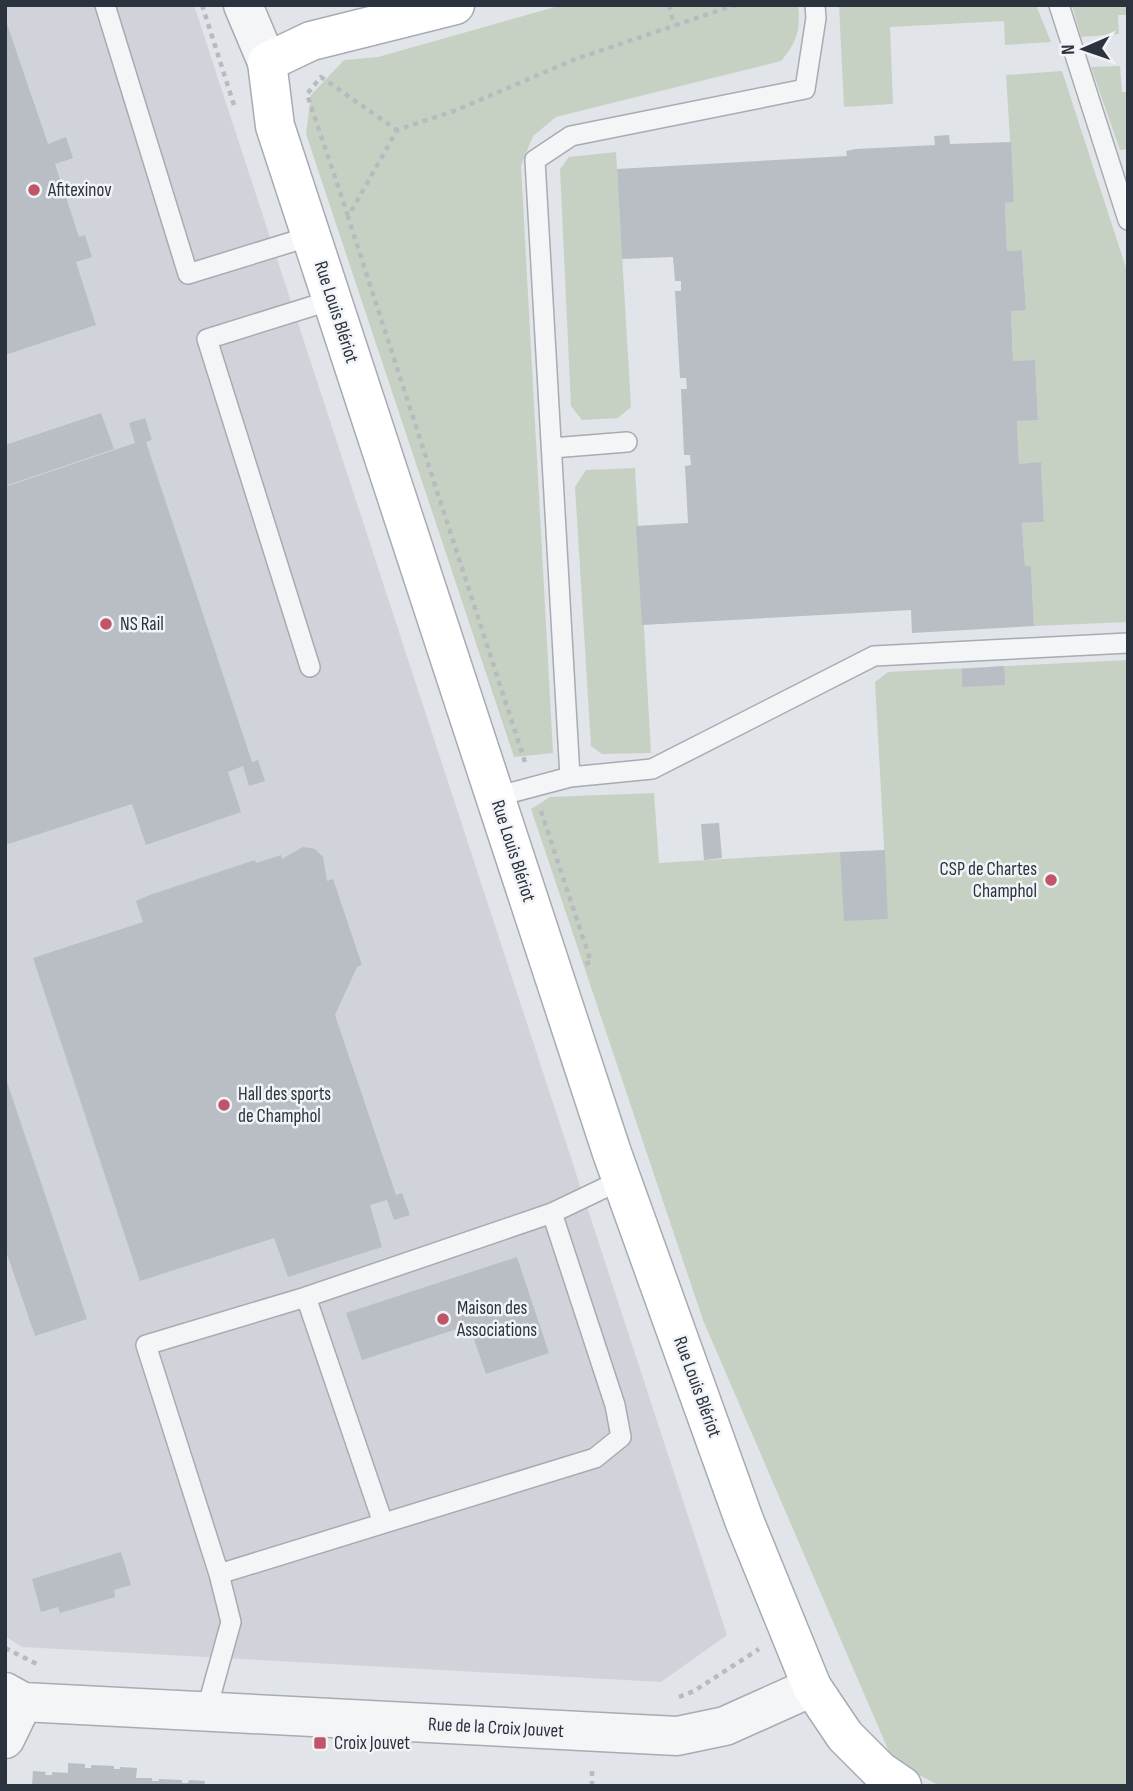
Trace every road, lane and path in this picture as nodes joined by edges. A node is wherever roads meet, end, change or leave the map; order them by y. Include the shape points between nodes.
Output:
1 (105, 5) edge
2 (243, 5) edge
3 (455, 5) edge
4 (670, 5) edge
5 (735, 5) edge
6 (814, 5) edge
7 (1059, 5) edge
8 (674, 25) junction
9 (267, 62) junction
10 (397, 130) junction
11 (348, 217) junction
12 (1128, 220) edge
13 (311, 236) junction
14 (332, 300) junction
15 (627, 442) dead end
16 (552, 448) junction
17 (1128, 643) edge
18 (310, 667) dead end
19 (570, 777) junction
20 (533, 787) junction
21 (495, 797) junction
22 (554, 975) junction
23 (621, 1180) junction
24 (552, 1213) junction
25 (306, 1297) junction
26 (383, 1523) junction
27 (219, 1574) junction
28 (813, 1687) junction
29 (14, 1697) edge
30 (206, 1712) junction
31 (5, 1739) edge
32 (902, 1786) edge

1 - 13 lane via 188,274
2 - 9 street, Rue Louis Blériot
3 - 9 street via 312,41
4 - 8 path
5 - 8 path
6 - 16 lane via 805,89 571,136 536,160
7 - 12 lane
8 - 10 path
9 - 13 street, Rue Louis Blériot via 275,126
10 - 11 path
10 - 11 path via 321,77 307,94
11 - 20 path
13 - 14 street, Rue Louis Blériot
14 - 18 lane via 207,339
14 - 21 street, Rue Louis Blériot
15 - 16 lane
16 - 19 lane
17 - 19 lane via 874,656 652,769
19 - 20 lane
20 - 21 lane
20 - 22 path via 591,962
21 - 22 street, Rue Louis Blériot
22 - 23 street, Rue Louis Blériot
23 - 24 lane
23 - 28 street, Rue Louis Blériot via 744,1520
24 - 25 lane
24 - 26 lane via 615,1405 621,1437 595,1458
25 - 26 lane
25 - 27 lane via 146,1345
26 - 27 lane
27 - 30 lane via 231,1622
28 - 30 street, Rue de la Croix Jouvet via 725,1726 677,1736
28 - 32 street, Rue Louis Blériot via 845,1736
29 - 30 street, Rue de la Croix Jouvet
29 - 31 street

